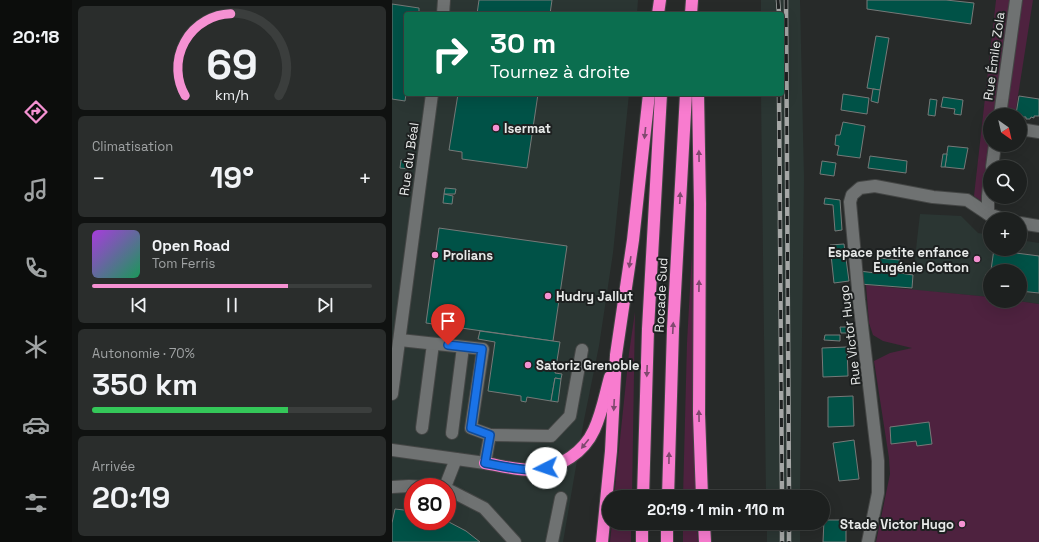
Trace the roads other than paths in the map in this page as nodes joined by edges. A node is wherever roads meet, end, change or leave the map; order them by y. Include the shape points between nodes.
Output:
1 (444, 0) edge
2 (660, 0) edge
3 (666, 0) edge
4 (692, 0) edge
5 (697, 0) edge
6 (1016, 0) edge
7 (443, 12) edge
8 (658, 12) edge
9 (666, 12) edge
10 (691, 12) edge
11 (697, 12) edge
12 (432, 96) edge
13 (649, 96) edge
14 (661, 96) edge
15 (686, 96) edge
16 (698, 96) edge
17 (1001, 108) edge
18 (1027, 130) edge
19 (1039, 132) edge
20 (985, 212) edge
21 (1027, 224) edge
22 (1039, 226) edge
23 (400, 340) junction
24 (433, 344) junction
25 (463, 347) junction
26 (582, 350) dead end
27 (616, 355) junction
28 (392, 394) edge
29 (422, 428) dead end
30 (452, 432) dead end
31 (490, 435) junction
32 (392, 450) edge
33 (456, 459) junction
34 (485, 463) junction
35 (449, 478) edge
36 (404, 487) edge
37 (392, 488) edge
38 (643, 490) edge
39 (668, 490) edge
40 (702, 490) edge
41 (456, 493) edge
42 (561, 498) dead end
43 (642, 530) edge
44 (667, 530) edge
45 (704, 530) edge
46 (515, 542) edge
47 (552, 542) edge
48 (602, 542) edge
49 (642, 542) edge
50 (667, 542) edge
51 (705, 542) edge
52 (868, 542) edge

1 - 7 street
2 - 8 highway
3 - 9 highway
4 - 10 highway
5 - 11 highway
6 - 17 street, Rue Émile Zola
12 - 23 street, Rue du Béal
13 -> 27 highway via 633,240
14 -> 38 highway, Rocade Sud via 648,329
39 -> 15 highway, Rocade Sud via 673,329
40 -> 16 highway via 698,414
18 - 19 street
20 - 52 street, Rue Victor Hugo via 967,200 933,197 874,186 860,188 852,195 850,202 859,300 878,461 878,493
21 - 22 street
23 - 24 street
23 - 28 street, Rue du Béal
24 - 25 street
24 - 29 street
25 - 30 street
25 - 31 street via 482,349 471,428
26 - 31 street via 570,416 551,436
27 -> 34 highway via 594,430 576,453 553,466 536,470
27 -> 48 highway via 611,451
31 - 34 street
32 - 33 street
33 - 34 street
33 - 35 street
36 - 37 street
41 - 46 street via 484,508
42 - 47 street
43 - 49 highway
44 - 50 highway
45 - 51 highway

